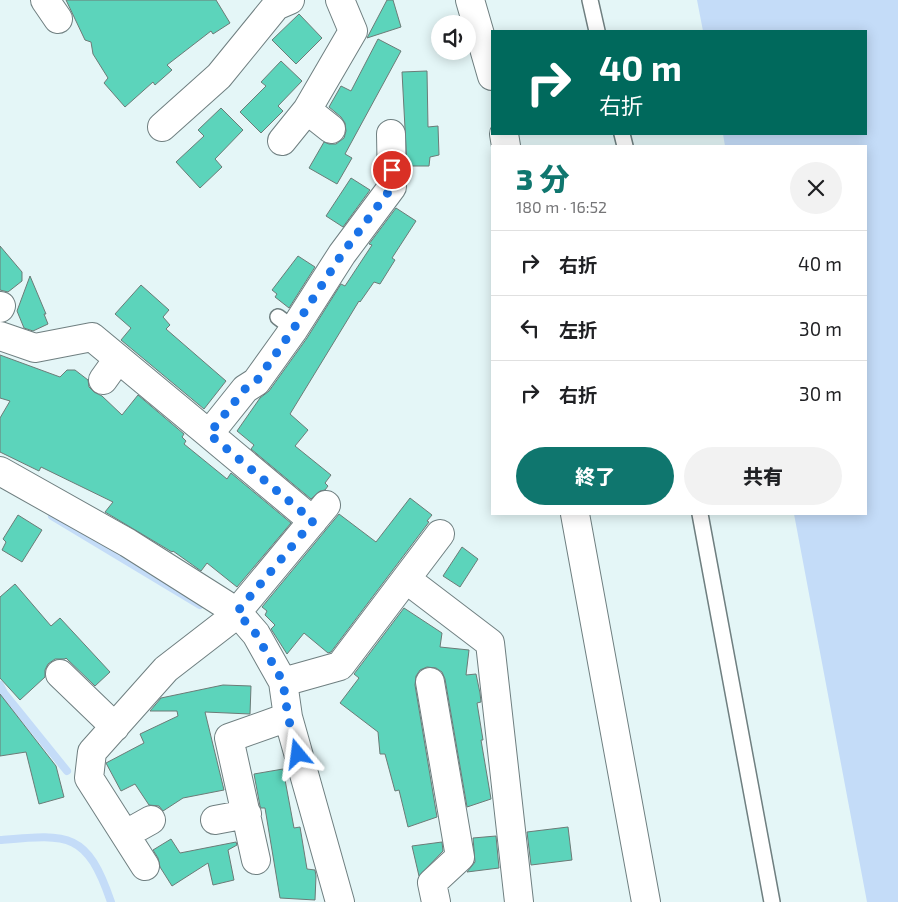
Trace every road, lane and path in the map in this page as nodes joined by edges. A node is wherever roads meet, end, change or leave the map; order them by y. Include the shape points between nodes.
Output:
1 (340, 0) edge
2 (470, 0) edge
3 (590, 0) edge
4 (279, 2) edge
5 (597, 30) edge
6 (491, 73) edge
7 (308, 110) junction
8 (162, 127) dead end
9 (331, 129) dead end
10 (391, 134) dead end
11 (282, 141) dead end
12 (0, 336) edge
13 (209, 434) junction
14 (4, 481) edge
15 (574, 515) edge
16 (700, 515) edge
17 (440, 534) dead end
18 (406, 580) junction
19 (237, 612) junction
20 (60, 674) dead end
21 (283, 682) junction
22 (430, 682) dead end
23 (288, 717) junction
24 (115, 727) junction
25 (247, 814) junction
26 (151, 820) dead end
27 (215, 820) dead end
28 (126, 834) junction
29 (256, 860) dead end
30 (144, 866) dead end
31 (340, 902) edge
32 (436, 902) edge
33 (518, 902) edge
34 (646, 902) edge
35 (772, 902) edge

1 - 7 street via 353,31
2 - 6 street
3 - 5 lane
4 - 8 street via 226,85
7 - 9 street
7 - 11 street
10 - 13 street via 392,187 335,249 286,323 256,382 245,389
12 - 13 street via 35,348 92,337 110,369
13 - 19 street via 320,513
14 - 19 street via 128,543
15 - 34 street
16 - 35 lane
17 - 18 street
18 - 21 street via 340,666
18 - 33 street via 490,643
19 - 21 street via 256,634
19 - 24 street via 166,669
20 - 24 street
21 - 23 street
22 - 32 street via 438,780 460,857 432,883
23 - 25 street via 229,738
23 - 31 street
24 - 28 street via 92,752 89,778
25 - 27 street
25 - 29 street
26 - 28 street
28 - 30 street

